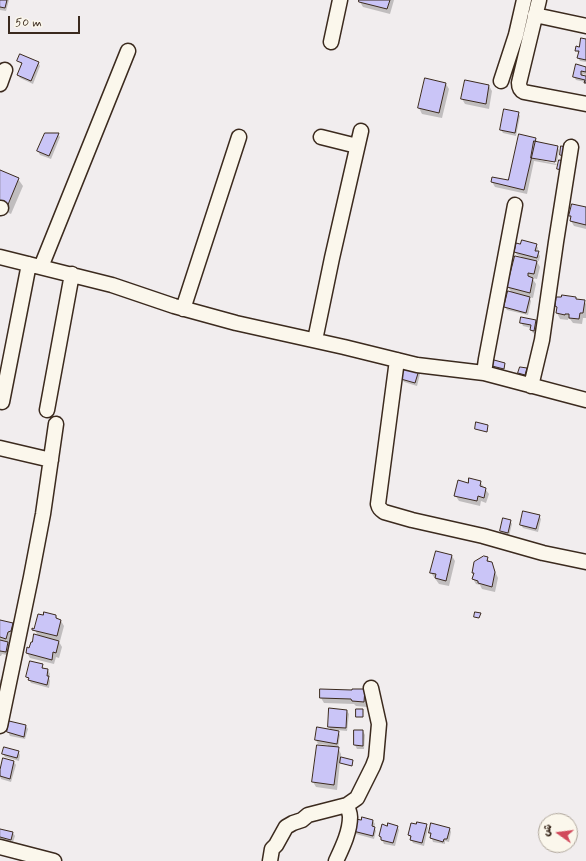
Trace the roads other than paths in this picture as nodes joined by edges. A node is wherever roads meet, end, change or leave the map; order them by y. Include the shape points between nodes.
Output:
1 (340, 0) edge
2 (524, 0) edge
3 (539, 0) edge
4 (535, 15) junction
5 (586, 26) edge
6 (331, 42) dead end
7 (128, 51) dead end
8 (5, 70) dead end
9 (501, 81) dead end
10 (0, 84) edge
11 (586, 104) edge
12 (362, 131) dead end
13 (239, 137) dead end
14 (320, 137) dead end
15 (357, 146) junction
16 (571, 147) dead end
17 (515, 205) dead end
18 (0, 257) edge
19 (35, 265) junction
20 (72, 274) junction
21 (183, 309) junction
22 (315, 340) junction
23 (397, 360) junction
24 (484, 373) junction
25 (532, 386) junction
26 (586, 400) edge
27 (2, 402) dead end
28 (47, 410) dead end
29 (56, 424) dead end
30 (0, 448) edge
31 (51, 460) junction
32 (586, 562) edge
33 (371, 688) dead end
34 (0, 726) edge
35 (347, 805) junction
36 (0, 846) edge
37 (54, 861) edge
38 (270, 861) edge
39 (336, 861) edge

1 - 6 street
2 - 9 street
3 - 4 street
4 - 5 street
4 - 11 street via 520,88 524,92
7 - 19 street
8 - 10 street
12 - 15 street
13 - 21 street
14 - 15 street
15 - 22 street
16 - 25 street via 542,340
17 - 24 street
18 - 19 street
19 - 20 street
19 - 27 street
20 - 21 street
20 - 28 street
21 - 22 street via 236,324
22 - 23 street
23 - 24 street via 417,366
23 - 32 street via 378,504 381,510 543,554
24 - 25 street
25 - 26 street
29 - 31 street
30 - 31 street
31 - 34 street via 31,577
33 - 35 street via 379,724 376,758 357,798
35 - 38 street via 308,815 286,827 272,850
35 - 39 street via 350,817 344,845
36 - 37 street

